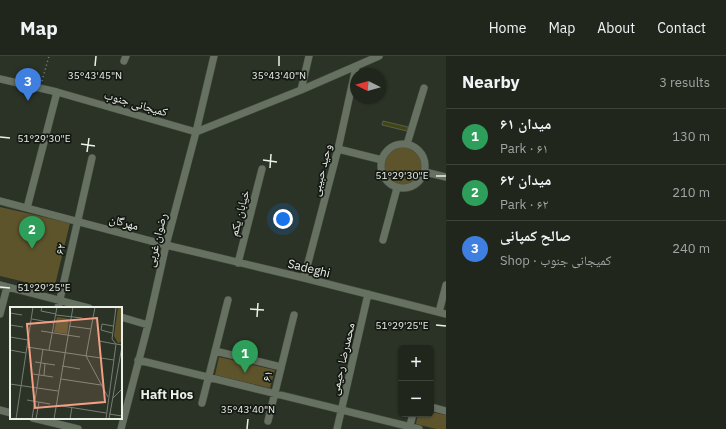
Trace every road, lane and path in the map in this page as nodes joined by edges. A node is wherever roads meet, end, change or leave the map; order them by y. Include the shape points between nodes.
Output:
1 (49, 56) edge
2 (214, 56) edge
3 (309, 56) edge
4 (379, 56) edge
5 (356, 67) junction
6 (0, 79) edge
7 (40, 88) junction
8 (424, 88) dead end
9 (301, 90) junction
10 (57, 92) junction
11 (196, 132) junction
12 (407, 144) junction
13 (338, 149) junction
14 (92, 158) dead end
15 (382, 160) junction
16 (262, 169) dead end
17 (425, 172) junction
18 (446, 177) edge
19 (397, 188) junction
20 (0, 201) edge
21 (27, 208) junction
22 (77, 221) junction
23 (382, 240) dead end
24 (166, 245) junction
25 (238, 263) junction
26 (304, 278) junction
27 (446, 285) edge
28 (4, 286) edge
29 (368, 294) junction
30 (60, 300) junction
31 (228, 300) dead end
32 (58, 307) edge
33 (84, 307) edge
34 (442, 313) edge
35 (0, 314) edge
36 (294, 315) dead end
37 (122, 317) edge
38 (148, 325) junction
39 (215, 351) junction
40 (138, 360) junction
41 (281, 367) junction
42 (209, 377) junction
43 (274, 393) junction
44 (202, 403) dead end
45 (434, 408) edge
46 (0, 410) edge
47 (341, 410) junction
48 (446, 411) edge
49 (10, 413) edge
50 (412, 417) edge
51 (37, 419) edge
52 (268, 421) dead end
53 (410, 428) edge
54 (78, 429) edge
55 (121, 429) edge
56 (337, 429) edge
57 (419, 429) edge

1 - 7 path
2 - 11 street, رضوان غربی
3 - 9 street
4 - 5 street
5 - 9 street
5 - 13 street, وحید حبیبی
6 - 7 street, کمیجانی جنوب
7 - 10 street, کمیجانی جنوب
8 - 12 street
9 - 11 street
10 - 11 street, کمیجانی جنوب
10 - 21 street
11 - 24 street, رضوان غربی
12 - 15 street via 401,143 389,148
12 - 17 street via 422,153 426,165
13 - 15 street
13 - 26 street, وحید حبیبی
14 - 22 street, ۶۲
15 - 19 street via 385,179
16 - 25 street, خیابان یکم
17 - 18 street
17 - 19 street via 423,178 414,186
19 - 23 street
20 - 21 street
21 - 22 street
22 - 24 street, مهرگان
22 - 30 street, ۶۲
24 - 25 street, Sadeghi
24 - 38 street, رضوان غربی
25 - 26 street, Sadeghi
26 - 29 street, Sadeghi
27 - 34 street
28 - 30 street
28 - 35 street
29 - 34 street, Sadeghi
29 - 47 street, محمدرضا رحیمی
30 - 32 street, ۶۲
30 - 33 street
31 - 39 street
36 - 41 street
37 - 38 street
38 - 40 street, رضوان غربی
39 - 41 street, ۶۱
39 - 42 street
40 - 42 street, ۶۱
40 - 55 street, رضوان غربی
41 - 43 street, ۶۱
42 - 43 street, ۶۱
42 - 44 street
43 - 47 street
43 - 52 street
45 - 48 street
46 - 49 street
47 - 53 street
47 - 56 street, محمدرضا رحیمی
50 - 53 street
51 - 54 street
53 - 57 street

